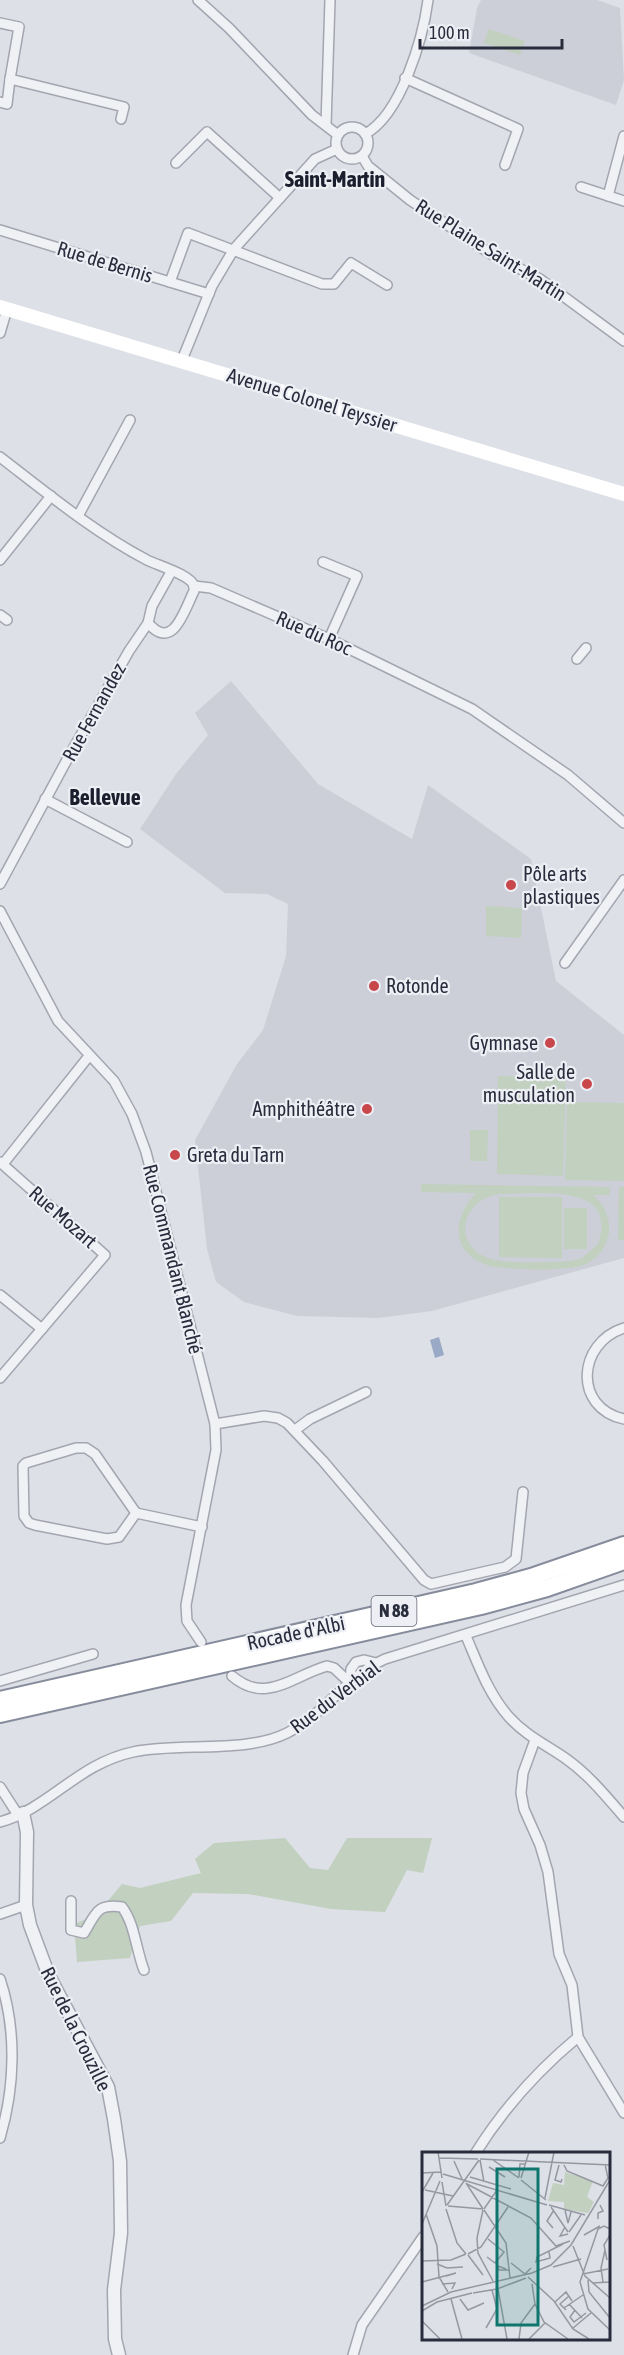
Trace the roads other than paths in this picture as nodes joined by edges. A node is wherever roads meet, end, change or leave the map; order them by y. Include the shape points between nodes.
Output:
1 (198, 0) edge
2 (330, 0) edge
3 (428, 0) edge
4 (0, 23) edge
5 (405, 78) junction
6 (10, 79) junction
7 (0, 102) edge
8 (121, 119) dead end
9 (326, 125) junction
10 (338, 135) junction
11 (365, 135) junction
12 (624, 136) edge
13 (337, 149) junction
14 (362, 156) junction
15 (176, 163) dead end
16 (505, 165) dead end
17 (581, 187) dead end
18 (608, 196) junction
19 (280, 198) junction
20 (624, 201) edge
21 (0, 230) edge
22 (234, 249) junction
23 (170, 282) junction
24 (387, 285) dead end
25 (209, 294) junction
26 (3, 308) edge
27 (0, 333) edge
28 (624, 341) edge
29 (182, 360) junction
30 (130, 420) dead end
31 (0, 457) edge
32 (624, 494) edge
33 (51, 496) junction
34 (78, 516) junction
35 (0, 560) edge
36 (323, 562) dead end
37 (171, 572) junction
38 (194, 586) junction
39 (148, 622) junction
40 (329, 639) junction
41 (586, 648) dead end
42 (577, 659) dead end
43 (45, 800) junction
44 (624, 823) edge
45 (127, 842) dead end
46 (624, 880) edge
47 (0, 884) edge
48 (0, 911) edge
49 (565, 963) dead end
50 (89, 1056) junction
51 (1, 1163) edge
52 (0, 1295) edge
53 (624, 1328) edge
54 (42, 1329) junction
55 (0, 1378) edge
56 (366, 1392) dead end
57 (624, 1419) edge
58 (215, 1424) junction
59 (295, 1430) junction
60 (523, 1492) dead end
61 (136, 1513) junction
62 (201, 1527) junction
63 (624, 1545) edge
64 (624, 1561) edge
65 (624, 1585) edge
66 (466, 1635) junction
67 (201, 1642) dead end
68 (93, 1654) dead end
69 (232, 1676) dead end
70 (0, 1681) edge
71 (350, 1683) junction
72 (8, 1696) edge
73 (1, 1711) edge
74 (535, 1740) junction
75 (0, 1787) edge
76 (21, 1814) junction
77 (624, 1817) edge
78 (0, 1822) edge
79 (71, 1901) dead end
80 (26, 1905) junction
81 (0, 1914) edge
82 (144, 1970) dead end
83 (0, 1979) edge
84 (578, 2037) junction
85 (624, 2113) edge
86 (0, 2138) edge
87 (475, 2152) edge
88 (422, 2238) edge
89 (119, 2355) edge
90 (353, 2355) edge

1 - 9 street
2 - 9 street
3 - 5 street via 422,37
4 - 6 street via 19,27
5 - 11 street via 382,123
5 - 16 street via 518,129
6 - 7 street via 7,104
6 - 8 street via 124,107
9 - 10 street
10 - 11 street via 352,127
10 - 13 street
11 - 14 street via 368,144
12 - 18 street
13 - 14 street via 347,159
13 - 19 street via 315,159
14 - 28 street, Rue Plaine Saint-Martin via 368,166 410,200 491,254 540,279
15 - 19 street via 207,132
17 - 18 street
18 - 20 street
19 - 22 street
21 - 23 street, Rue de Bernis
22 - 23 street via 188,233
22 - 24 street via 329,286 341,278 351,263
22 - 25 street
23 - 25 street, Rue de Bernis
25 - 29 street
26 - 27 street
26 - 29 main road, Avenue Colonel Teyssier
29 - 32 main road, Avenue Colonel Teyssier
30 - 34 street
31 - 33 street, Rue du Roc
33 - 34 street, Rue du Roc
33 - 35 street
34 - 37 street, Rue du Roc via 128,550
36 - 40 street via 357,576
37 - 38 street, Rue du Roc via 187,576
37 - 39 street, Rue Fernandez via 152,606
38 - 39 street via 173,631 158,633
38 - 40 street, Rue du Roc via 212,588
39 - 43 street, Rue Fernandez
40 - 44 street, Rue du Roc via 472,709 568,774
41 - 42 street
43 - 45 street
43 - 47 street, Rue Fernandez
46 - 49 street
48 - 50 street, Rue Commandant Blanché via 46,1002
50 - 51 street, Rue Mozart
50 - 58 street, Rue Commandant Blanché via 114,1081 146,1152
51 - 54 street, Rue Mozart via 105,1255
52 - 54 street
53 - 57 street via 605,1336 596,1347 586,1378 600,1407
54 - 55 street, Rue Mozart
56 - 59 street
58 - 59 street via 272,1416
58 - 62 street, Rue Commandant Blanché via 216,1450
59 - 60 street via 431,1584 505,1567 516,1559
61 - 61 street via 95,1454 86,1448 23,1466 28,1523 114,1539
61 - 62 street
62 - 67 street, Rue Commandant Blanché via 186,1613
63 - 72 highway, Rocade d'Albi / N 88 via 476,1592
64 - 73 highway, Rocade d'Albi / N 88 via 481,1606
65 - 66 street, Rue du Verbial
66 - 71 street, Rue du Verbial via 376,1663
66 - 74 street via 485,1682 509,1717
68 - 70 street
69 - 71 street via 251,1689 267,1690 327,1666
71 - 76 street, Rue du Verbial via 326,1707 284,1735 258,1743 134,1752 108,1759 88,1768
72 - 73 highway, Rocade d'Albi / N 88
74 - 77 street via 566,1759
74 - 84 street via 523,1773 521,1793 548,1872 559,1954 572,1985
75 - 76 street
76 - 78 street, Rue du Verbial
76 - 80 street, Rue de la Crouzille via 27,1832
79 - 82 street via 71,1930 77,1933 84,1933 96,1912 108,1905 122,1907 130,1918
80 - 81 street
80 - 89 street, Rue de la Crouzille via 37,1949 49,1976 108,2087 120,2161 121,2233 114,2290
83 - 86 street via 11,2016 12,2058
84 - 85 street
84 - 87 street via 538,2072 505,2109
88 - 90 street via 362,2325

